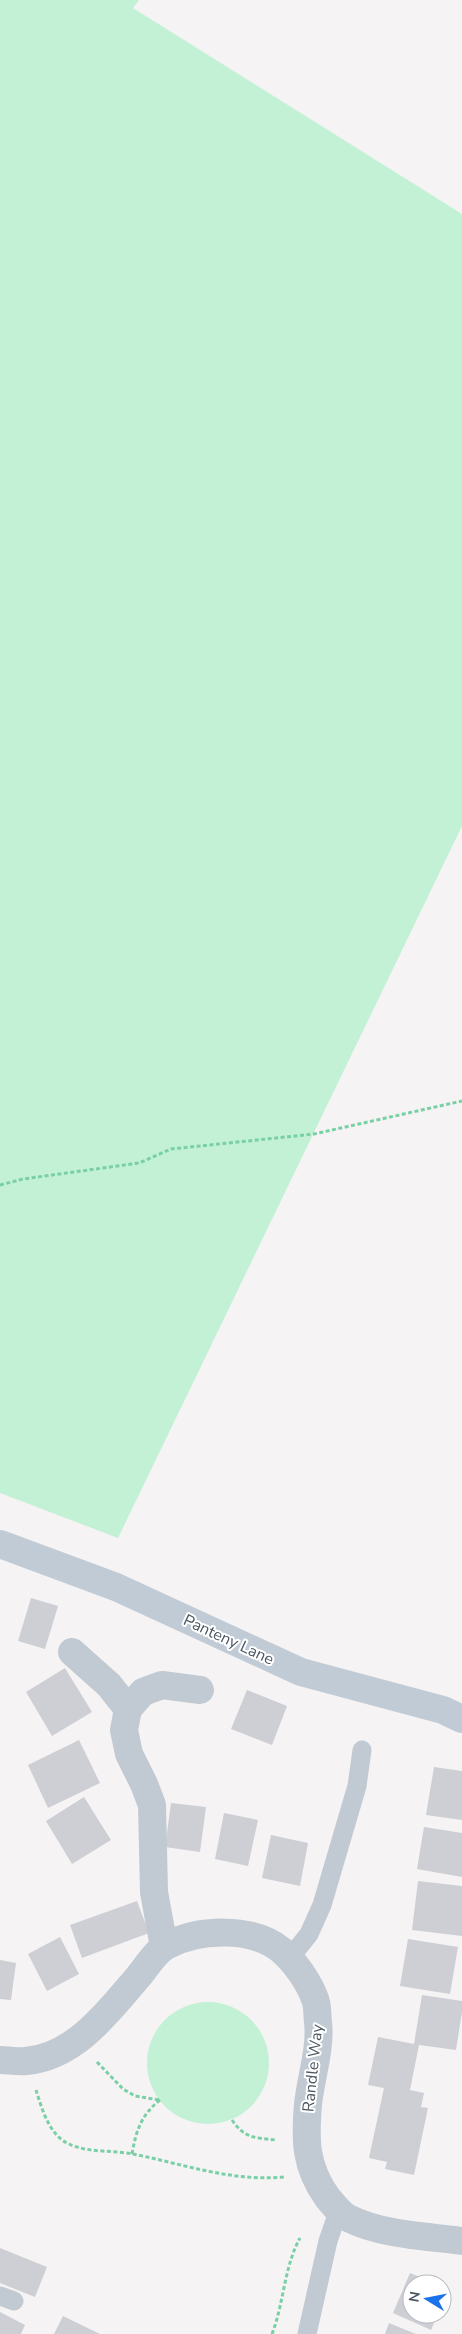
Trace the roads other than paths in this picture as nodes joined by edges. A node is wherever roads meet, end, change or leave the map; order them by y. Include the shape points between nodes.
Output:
1 (0, 1544) edge
2 (72, 1652) dead end
3 (200, 1690) dead end
4 (128, 1709) junction
5 (462, 1718) edge
6 (362, 1750) dead end
7 (164, 1947) junction
8 (289, 1959) junction
9 (0, 2060) edge
10 (339, 2210) junction
11 (462, 2242) edge
12 (307, 2334) edge

1 - 5 street, Panteny Lane via 116,1587 301,1672
2 - 4 street via 108,1685
3 - 4 street via 162,1685 143,1692
4 - 7 street via 124,1730 129,1754 152,1805 154,1892
6 - 8 lane via 357,1786 322,1904 309,1934
7 - 8 street, Randle Way via 194,1936 232,1934 258,1938
7 - 9 street, Randle Way via 84,2036 54,2053 27,2061
8 - 10 street, Randle Way via 302,1974 316,2000 319,2027 308,2104 306,2144 311,2171
10 - 11 street, Randle Way via 365,2226
10 - 12 lane via 328,2240

